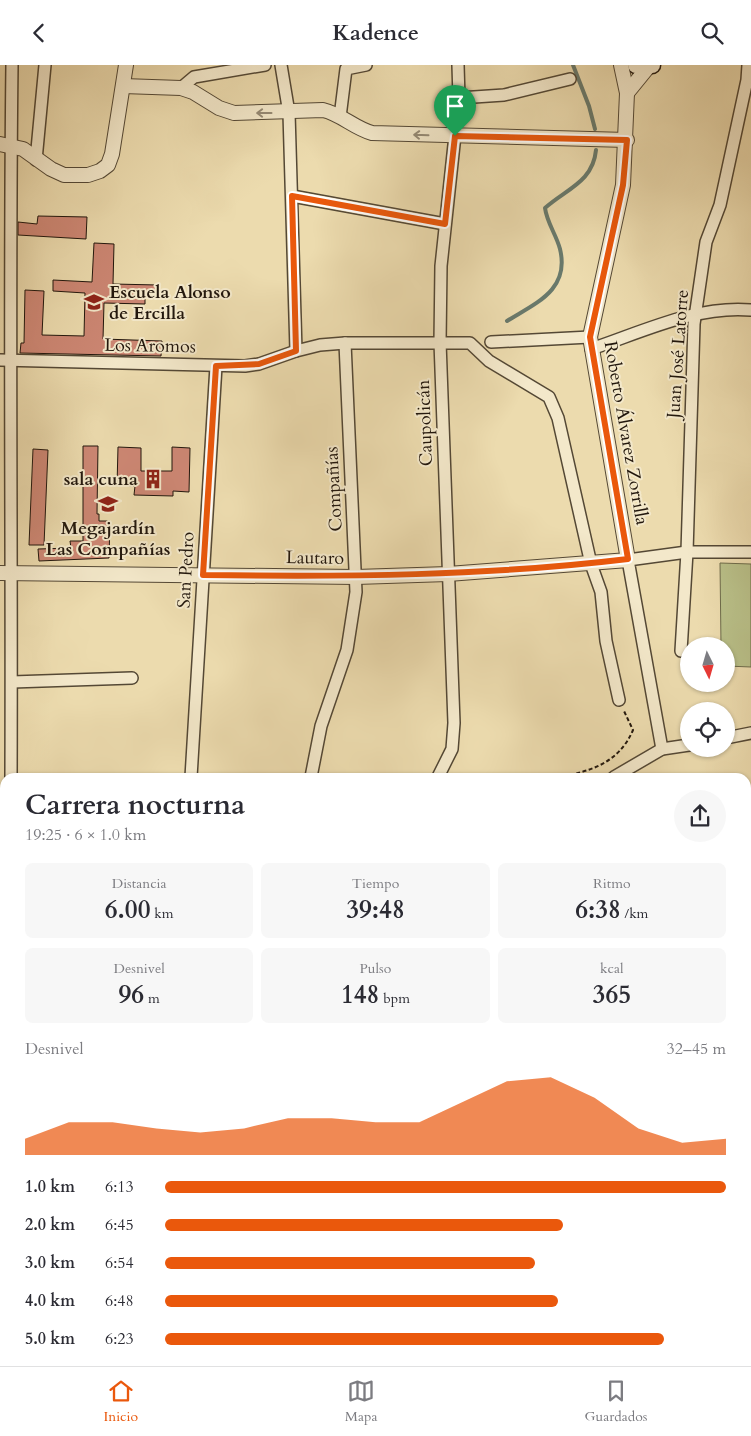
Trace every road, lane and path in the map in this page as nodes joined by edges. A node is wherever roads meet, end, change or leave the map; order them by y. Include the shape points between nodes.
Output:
1 (12, 65) edge
2 (45, 65) edge
3 (126, 65) edge
4 (264, 65) edge
5 (281, 65) edge
6 (366, 65) edge
7 (458, 65) edge
8 (621, 65) edge
9 (646, 65) edge
10 (748, 65) edge
11 (570, 79) dead end
12 (749, 80) edge
13 (123, 86) junction
14 (182, 88) junction
15 (627, 93) junction
16 (459, 98) junction
17 (289, 113) junction
18 (340, 117) junction
19 (455, 136) junction
20 (627, 140) junction
21 (5, 144) edge
22 (36, 159) junction
23 (292, 196) junction
24 (445, 224) junction
25 (751, 310) edge
26 (696, 314) junction
27 (440, 342) junction
28 (491, 342) dead end
29 (345, 343) junction
30 (591, 343) junction
31 (296, 351) junction
32 (5, 360) edge
33 (216, 366) junction
34 (687, 552) junction
35 (751, 552) edge
36 (628, 559) junction
37 (591, 564) junction
38 (6, 574) edge
39 (448, 574) junction
40 (203, 575) junction
41 (356, 577) junction
42 (682, 637) edge
43 (132, 678) dead end
44 (12, 682) junction
45 (619, 700) joint
46 (6, 721) edge
47 (751, 733) edge
48 (735, 736) edge
49 (680, 746) edge
50 (662, 749) junction
51 (11, 773) edge
52 (191, 773) edge
53 (312, 773) edge
54 (440, 773) edge
55 (583, 773) edge
56 (621, 773) edge

1 - 21 street
2 - 22 street
3 - 13 street
4 - 14 street via 194,77
5 - 17 street
6 - 18 street via 346,69
7 - 16 street, Caupolicán
8 - 15 street, Roberto Álvarez Zorrilla
9 - 15 street
10 - 12 street, Juan José Latorre
11 - 16 street via 504,95
12 - 26 street, Juan José Latorre via 720,205 706,242
13 - 14 street
13 - 22 street via 108,165 88,175 64,175
17 -> 14 street via 234,113
15 - 20 street, Roberto Álvarez Zorrilla
16 - 19 street, Caupolicán
17 - 18 street via 324,110
17 - 23 street
19 -> 18 street via 372,133 358,129
19 - 20 street
19 - 24 street, Caupolicán
20 - 30 street, Roberto Álvarez Zorrilla via 623,185
21 - 22 street via 23,149
21 - 32 street
23 - 24 street
23 - 31 street
24 - 27 street, Caupolicán
25 - 26 street
26 - 30 street
26 - 34 street, Juan José Latorre
27 - 29 street, Los Aromos
27 - 37 street, Los Aromos via 470,343 489,361 549,397 558,418
27 - 39 street, Caupolicán
28 - 30 street
29 - 31 street, Los Aromos
29 - 41 street, Compañías
30 - 36 street, Roberto Álvarez Zorrilla
31 - 33 street, Los Aromos via 259,364
32 - 33 street, Los Aromos
32 - 38 street
33 - 40 street, San Pedro
34 - 35 street
34 - 36 street
34 - 42 street, Juan José Latorre
36 - 37 street, Lautaro
36 - 50 street, Roberto Álvarez Zorrilla
37 - 39 street, Lautaro
37 - 45 street via 601,592 606,641
38 - 40 street, Lautaro
38 - 44 street
39 - 41 street, Lautaro
39 - 54 street, Caupolicán via 454,723 452,749
40 - 41 street, Lautaro
40 - 52 street, San Pedro
41 - 53 street, Compañías via 347,649 322,726
43 - 44 street
44 - 46 street
45 - 55 path via 633,730 627,746 603,765
46 - 51 street
47 - 48 street
49 - 50 street
50 - 56 street

